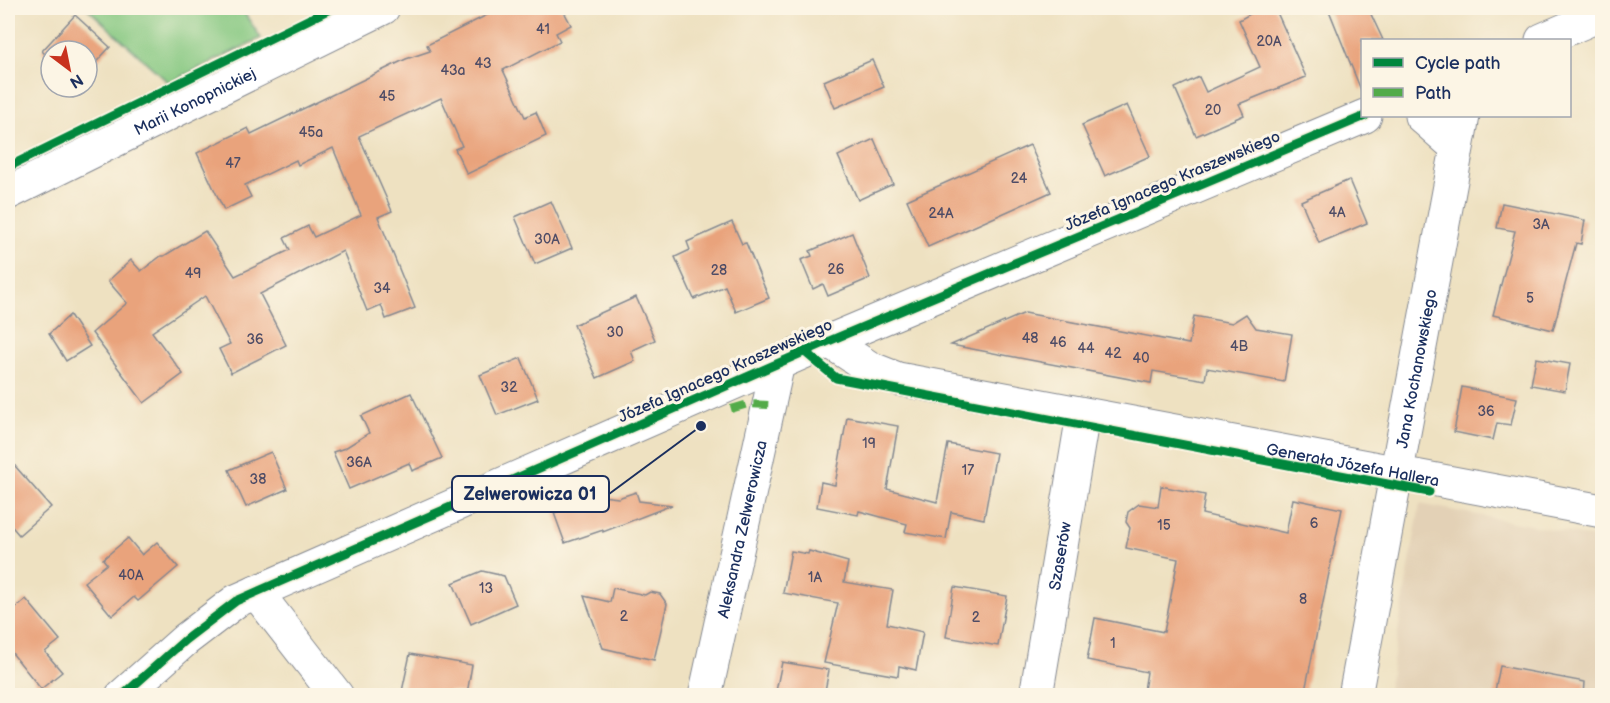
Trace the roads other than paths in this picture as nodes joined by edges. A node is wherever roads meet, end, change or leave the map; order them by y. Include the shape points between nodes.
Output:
1 (383, 8) edge
2 (1602, 14) edge
3 (1544, 39) edge
4 (1363, 117) edge
5 (1422, 117) edge
6 (1463, 117) edge
7 (1456, 147) junction
8 (8, 193) edge
9 (829, 340) junction
10 (778, 363) junction
11 (1083, 415) junction
12 (1396, 473) junction
13 (1602, 511) edge
14 (256, 592) junction
15 (122, 696) edge
16 (337, 696) edge
17 (705, 696) edge
18 (1036, 696) edge
19 (1355, 696) edge

1 - 8 street, Marii Konopnickiej
2 - 3 street
4 - 9 street, Józefa Ignacego Kraszewskiego
5 - 7 street
6 - 7 street, Jana Kochanowskiego
7 - 12 street, Jana Kochanowskiego
9 - 10 street, Józefa Ignacego Kraszewskiego
9 - 11 street, Generała Józefa Hallera via 870,368 898,379
10 - 14 street, Józefa Ignacego Kraszewskiego
10 - 17 street, Aleksandra Zelwerowicza
11 - 12 street, Generała Józefa Hallera
11 - 18 street, Szaserów
12 - 13 street, Generała Józefa Hallera
12 - 19 street, Jana Kochanowskiego
14 - 15 street, Józefa Ignacego Kraszewskiego via 218,614
14 - 16 street

